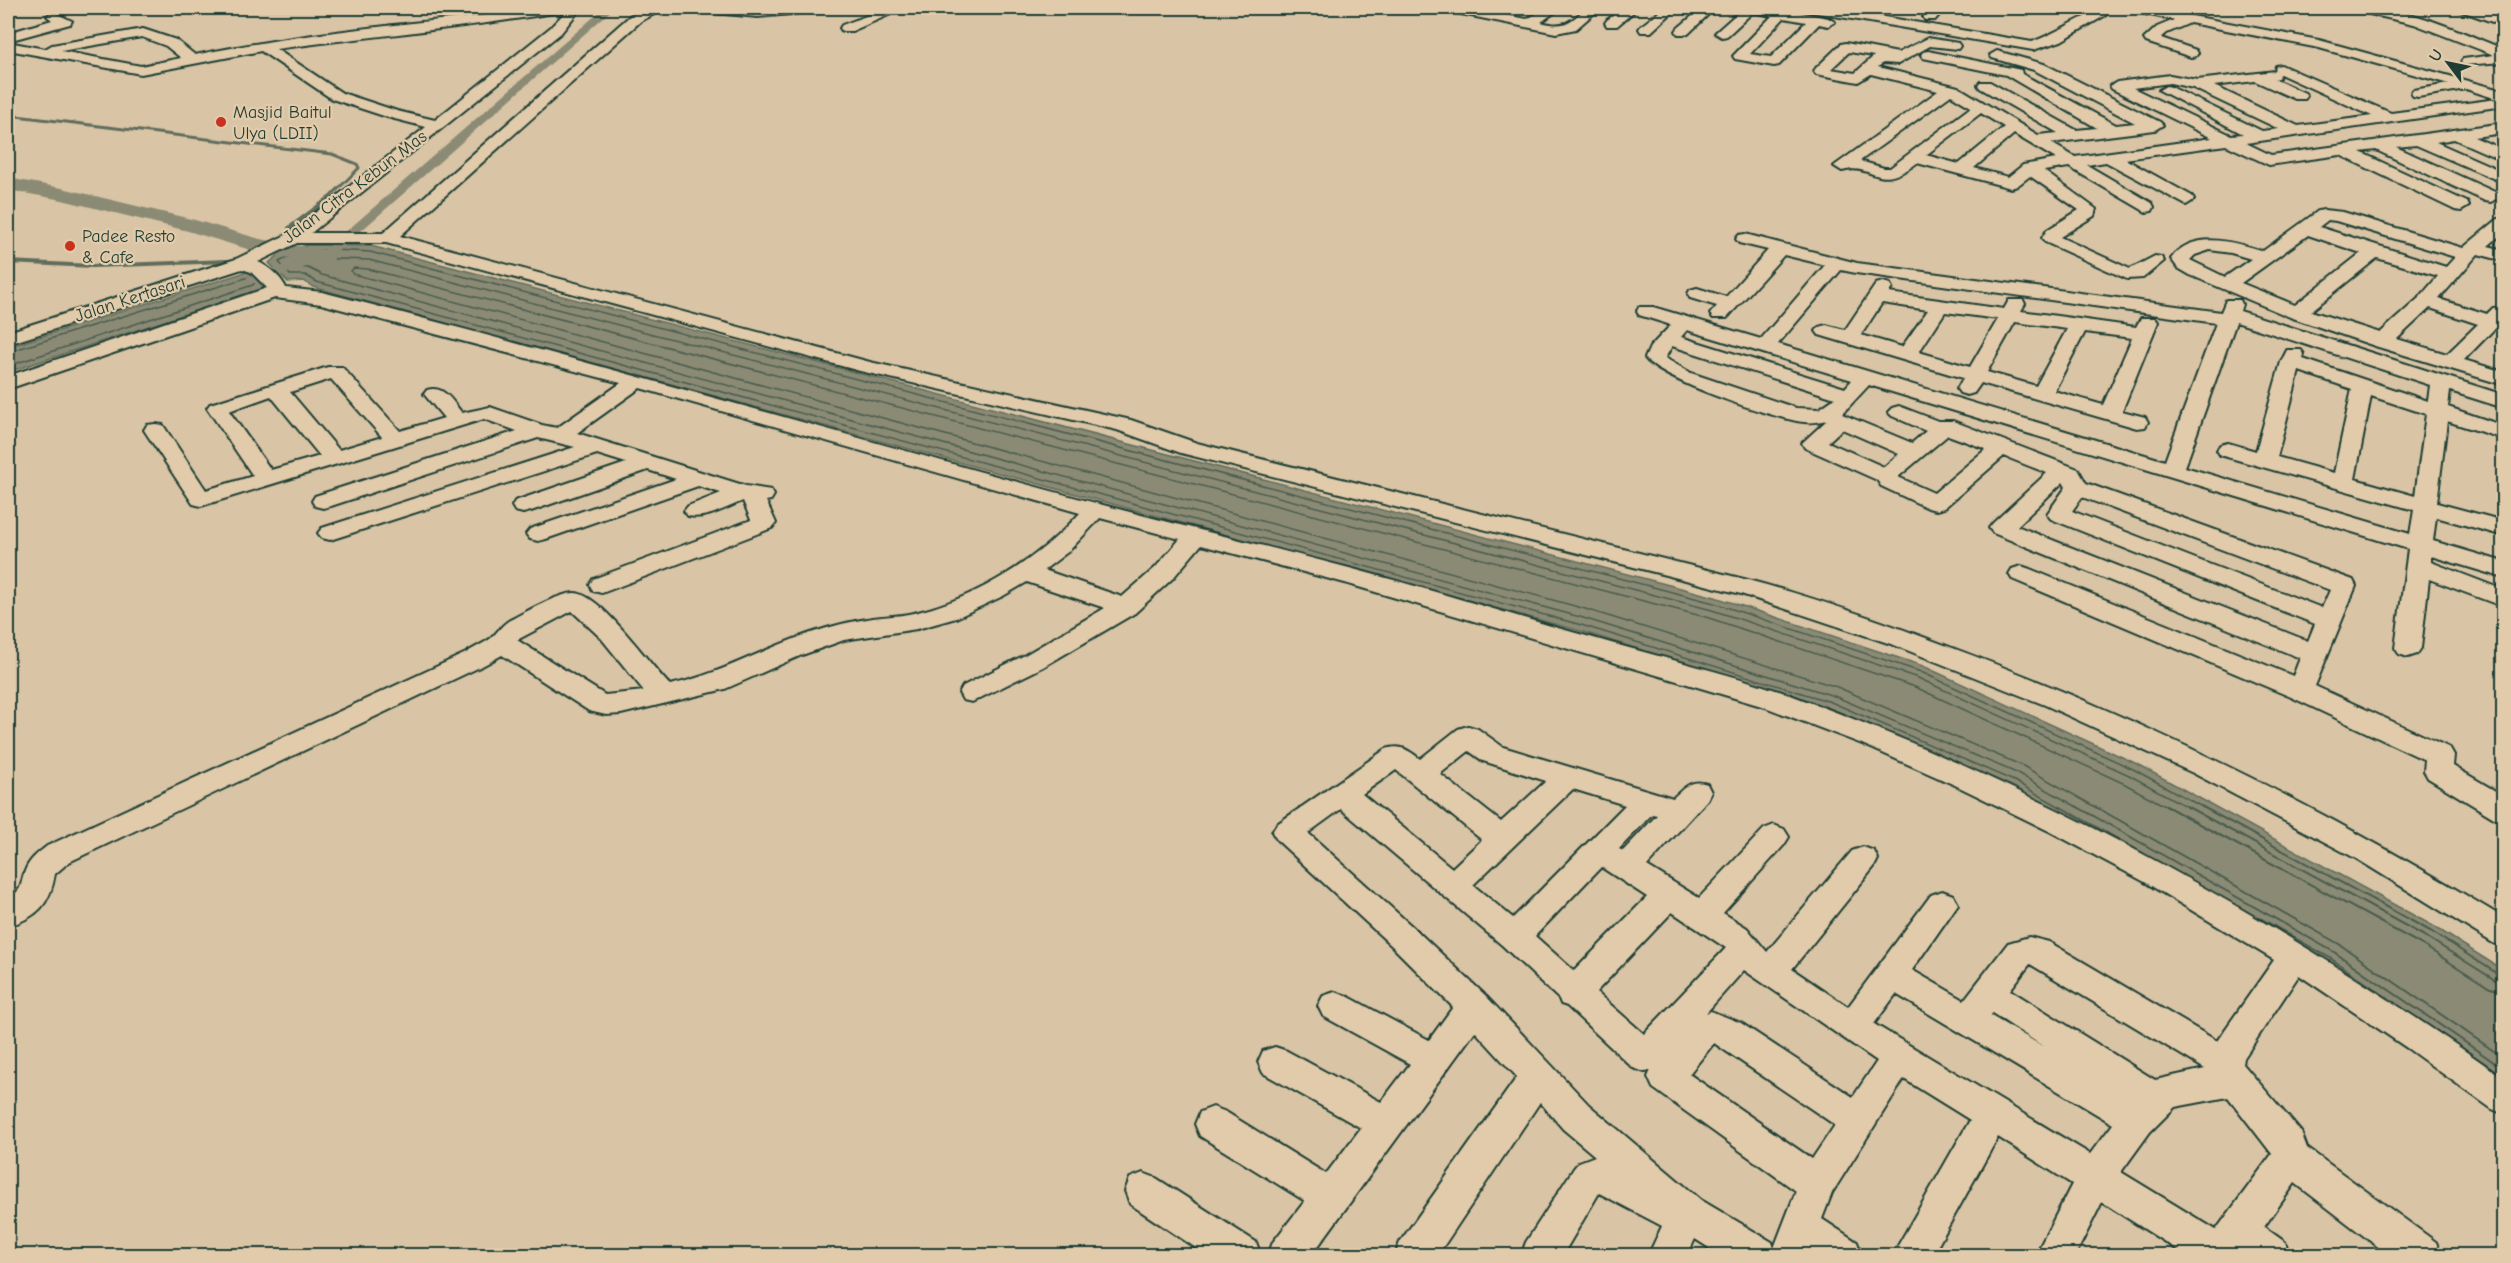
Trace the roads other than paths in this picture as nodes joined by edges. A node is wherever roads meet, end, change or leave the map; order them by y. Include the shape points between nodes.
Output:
1 (560, 8) edge
2 (575, 8) edge
3 (655, 8) edge
4 (702, 8) edge
5 (813, 8) edge
6 (876, 8) edge
7 (1451, 8) edge
8 (1515, 8) edge
9 (1594, 8) edge
10 (1632, 8) edge
11 (1671, 8) edge
12 (1709, 8) edge
13 (1749, 8) edge
14 (1877, 8) edge
15 (2038, 8) edge
16 (2054, 8) edge
17 (2361, 8) edge
18 (2419, 8) edge
19 (2466, 8) edge
20 (1899, 9) edge
21 (2081, 10) dead end
22 (1550, 11) edge
23 (1935, 12) edge
24 (2121, 12) edge
25 (1782, 14) junction
26 (1814, 14) edge
27 (53, 16) dead end
28 (2187, 20) junction
29 (2504, 22) edge
30 (1530, 23) junction
31 (1612, 23) dead end
32 (1850, 24) edge
33 (2470, 26) dead end
34 (848, 28) dead end
35 (1994, 28) dead end
36 (1646, 29) dead end
37 (1973, 30) junction
38 (1683, 31) dead end
39 (1722, 33) dead end
40 (8, 37) edge
41 (8, 46) edge
42 (264, 47) junction
43 (1898, 51) junction
44 (38, 52) junction
45 (2191, 53) dead end
46 (2502, 55) edge
47 (193, 60) junction
48 (2444, 63) dead end
49 (2465, 65) junction
50 (2039, 67) junction
51 (1868, 69) junction
52 (2016, 74) junction
53 (2257, 77) junction
54 (2068, 81) junction
55 (2227, 81) junction
56 (2504, 81) edge
57 (2149, 82) junction
58 (1989, 83) junction
59 (2197, 84) junction
60 (2470, 85) junction
61 (2117, 86) junction
62 (1954, 92) junction
63 (2418, 93) dead end
64 (2257, 94) dead end
65 (2504, 96) edge
66 (2309, 100) dead end
67 (2504, 102) edge
68 (2400, 104) dead end
69 (1980, 107) junction
70 (2330, 109) dead end
71 (2422, 113) junction
72 (2306, 117) dead end
73 (2188, 120) junction
74 (2384, 120) junction
75 (2361, 123) junction
76 (438, 125) junction
77 (2151, 125) junction
78 (2325, 126) junction
79 (2013, 127) junction
80 (2113, 130) junction
81 (2500, 130) edge
82 (1893, 131) junction
83 (2294, 131) junction
84 (2073, 135) junction
85 (2258, 135) junction
86 (2457, 135) junction
87 (2035, 140) junction
88 (2226, 140) junction
89 (2416, 140) junction
90 (1932, 141) junction
91 (2380, 146) junction
92 (2344, 151) junction
93 (2504, 156) edge
94 (1914, 157) junction
95 (2109, 157) junction
96 (2071, 163) junction
97 (2029, 168) junction
98 (1961, 171) junction
99 (2504, 178) edge
100 (2491, 197) dead end
101 (2186, 200) dead end
102 (2461, 206) dead end
103 (2146, 207) dead end
104 (2504, 223) edge
105 (2306, 229) junction
106 (376, 239) junction
107 (1745, 239) dead end
108 (289, 240) junction
109 (1780, 248) junction
110 (2374, 251) junction
111 (2471, 251) junction
112 (2504, 256) edge
113 (2267, 258) junction
114 (2156, 261) dead end
115 (250, 262) junction
116 (1836, 264) junction
117 (2127, 274) junction
118 (2450, 274) junction
119 (275, 289) junction
120 (2022, 290) junction
121 (1697, 294) dead end
122 (2427, 301) junction
123 (2230, 305) junction
124 (1940, 306) junction
125 (1646, 311) dead end
126 (2297, 313) junction
127 (2010, 316) junction
128 (2499, 319) edge
129 (2143, 321) junction
130 (1684, 322) junction
131 (2079, 325) junction
132 (1826, 331) dead end
133 (8, 338) edge
134 (1849, 338) junction
135 (1669, 339) junction
136 (2382, 342) junction
137 (1765, 347) junction
138 (1907, 355) junction
139 (2445, 372) junction
140 (1975, 375) junction
141 (1865, 377) junction
142 (2504, 379) edge
143 (637, 381) junction
144 (8, 383) edge
145 (2363, 386) junction
146 (277, 390) junction
147 (434, 394) dead end
148 (2042, 394) junction
149 (1849, 396) junction
150 (2504, 402) edge
151 (1958, 405) junction
152 (2437, 411) junction
153 (1899, 412) dead end
154 (2110, 414) junction
155 (458, 421) junction
156 (2137, 422) dead end
157 (155, 430) dead end
158 (1940, 430) junction
159 (537, 431) junction
160 (2504, 433) edge
161 (561, 435) junction
162 (396, 440) junction
163 (599, 446) junction
164 (2001, 447) junction
165 (2228, 450) dead end
166 (1914, 452) junction
167 (335, 459) junction
168 (2265, 460) junction
169 (647, 463) junction
170 (2173, 470) junction
171 (1886, 476) junction
172 (698, 479) junction
173 (2069, 479) junction
174 (267, 480) junction
175 (2343, 483) junction
176 (753, 494) junction
177 (323, 501) dead end
178 (523, 506) dead end
179 (2426, 507) junction
180 (1095, 510) junction
181 (696, 511) dead end
182 (2059, 514) junction
183 (2504, 530) edge
184 (330, 533) dead end
185 (538, 534) dead end
186 (1195, 537) junction
187 (2041, 544) junction
188 (2419, 556) junction
189 (2504, 570) edge
190 (1024, 572) junction
191 (2021, 574) dead end
192 (602, 585) dead end
193 (2504, 599) edge
194 (1126, 608) junction
195 (2330, 620) junction
196 (502, 643) junction
197 (2408, 648) dead end
198 (2315, 654) junction
199 (2300, 690) junction
200 (972, 693) dead end
201 (669, 695) junction
202 (1421, 774) junction
203 (1558, 786) junction
204 (1342, 794) junction
205 (1647, 801) junction
206 (2504, 810) edge
207 (1774, 837) dead end
208 (1502, 839) junction
209 (1599, 851) junction
210 (1863, 859) dead end
211 (1626, 868) junction
212 (1452, 886) junction
213 (1669, 895) junction
214 (1942, 904) dead end
215 (8, 913) edge
216 (1701, 916) junction
217 (2504, 934) edge
218 (1514, 937) junction
219 (2295, 955) junction
220 (1760, 965) junction
221 (1891, 974) junction
222 (1988, 993) junction
223 (1573, 994) junction
224 (1335, 1006) dead end
225 (1474, 1006) junction
226 (1968, 1020) junction
227 (1852, 1028) junction
228 (1899, 1057) junction
229 (1434, 1060) junction
230 (1275, 1062) dead end
231 (1655, 1067) junction
232 (2230, 1072) junction
233 (1538, 1076) junction
234 (2504, 1098) edge
235 (2146, 1110) junction
236 (1992, 1115) junction
237 (1857, 1120) junction
238 (1213, 1124) dead end
239 (1386, 1124) junction
240 (2291, 1158) junction
241 (2096, 1178) junction
242 (1817, 1184) junction
243 (1143, 1191) dead end
244 (1331, 1197) junction
245 (1688, 1214) junction
246 (1795, 1241) edge
247 (2226, 1246) edge
248 (1242, 1256) edge
249 (1287, 1256) edge
250 (1414, 1256) edge
251 (1540, 1256) edge
252 (1667, 1256) edge
253 (1758, 1256) edge
254 (1843, 1256) edge
255 (1911, 1256) edge
256 (2054, 1256) edge
257 (2271, 1256) edge
258 (2422, 1256) edge

1 - 42 street
2 - 76 street via 556,30
3 - 106 street via 636,18
4 - 5 street via 762,14
6 - 34 street via 892,11
7 - 30 street
8 - 22 street
9 - 30 street via 1564,28
10 - 31 street
11 - 36 street
12 - 38 street
13 - 25 street
13 - 39 street
14 - 20 street
15 - 16 street
17 - 46 street via 2418,21
18 - 33 street
19 - 29 street
20 - 23 street
21 - 24 street
22 - 30 street
23 - 37 street
24 - 28 street
24 - 37 street via 2072,27 2033,46
25 - 26 street
25 - 26 street via 1740,56 1774,62
26 - 32 street
27 - 40 street via 65,21
28 - 45 street via 2151,39
28 - 60 street via 2293,38
32 - 37 street
32 - 43 street
32 - 43 street via 1840,35
35 - 37 street
41 - 44 street
42 - 47 street
42 - 76 street, Jalan Citra Kebun Mas via 337,96
43 - 50 street via 1937,42
43 - 51 street
43 - 51 street via 1846,47 1821,71 1855,78
43 - 52 street
43 - 58 street
44 - 47 street via 137,70
44 - 47 street via 143,33 171,43
46 - 49 street
48 - 49 street
49 - 56 street
50 - 52 street
50 - 54 street
51 - 62 street
52 - 58 street
52 - 80 street
53 - 55 street
53 - 66 street
53 - 74 street via 2286,71
54 - 61 street
54 - 77 street
55 - 59 street
55 - 64 street
57 - 59 street via 2174,80
57 - 61 street
57 - 85 street
58 - 62 street
58 - 84 street
59 - 83 street
60 - 63 street
60 - 65 street
61 - 73 street
62 - 69 street
62 - 82 street
67 - 71 street
68 - 71 street
69 - 79 street
69 - 90 street
70 - 75 street
71 - 74 street
72 - 78 street
73 - 77 street
73 - 88 street
74 - 75 street
74 - 89 street
75 - 78 street
76 - 108 street, Jalan Citra Kebun Mas
77 - 80 street
78 - 83 street
79 - 87 street
79 - 98 street
80 - 84 street
81 - 86 street
82 - 90 street
82 - 94 street via 1845,164 1890,174
83 - 85 street
84 - 87 street
85 - 88 street
86 - 89 street
86 - 93 street
87 - 96 street
88 - 92 street via 2272,160
88 - 95 street
89 - 91 street
89 - 99 street
90 - 94 street
91 - 92 street
91 - 100 street
92 - 102 street
94 - 98 street
95 - 96 street
95 - 101 street
96 - 97 street
96 - 103 street
97 - 98 street via 2011,183
97 - 117 street via 2088,209 2051,238
104 - 111 street
105 - 110 street
105 - 111 street via 2324,215 2337,216
105 - 113 street
106 - 108 street
106 - 217 street via 867,367 1123,425 1189,448 1748,588 1836,614 2065,701 2258,792 2351,842
107 - 109 street
108 - 115 street, Jalan Citra Kebun Mas
109 - 116 street
109 - 121 street via 1725,309
110 - 118 street
110 - 126 street
111 - 112 street
111 - 118 street
113 - 123 street
113 - 123 street via 2202,245 2180,259
114 - 117 street via 2137,274
115 - 119 street
115 - 133 street, Jalan Kertasari
116 - 120 street
116 - 137 street
117 - 129 street via 2123,283 2135,295
118 - 122 street
119 - 143 street
119 - 144 street
120 - 127 street
120 - 129 street
122 - 128 street
122 - 136 street
123 - 126 street
123 - 129 street
123 - 139 street
123 - 170 street
124 - 127 street
124 - 134 street via 1881,293
124 - 138 street
125 - 130 street
126 - 136 street
127 - 131 street
127 - 140 street
128 - 139 street
129 - 131 street
129 - 154 street
130 - 135 street
130 - 137 street
131 - 148 street
132 - 134 street
134 - 138 street
135 - 149 street
135 - 149 street via 1655,358 1673,372 1792,414 1824,415 1837,410
136 - 139 street
137 - 141 street
138 - 140 street
139 - 142 street
139 - 150 street
139 - 152 street
140 - 148 street
140 - 151 street
141 - 149 street
141 - 151 street
143 - 161 street
143 - 180 street
145 - 152 street
145 - 168 street via 2293,358
145 - 175 street
146 - 162 street via 335,371
146 - 167 street
146 - 174 street via 217,408
147 - 155 street
148 - 154 street
151 - 170 street
152 - 160 street
152 - 179 street
153 - 158 street
154 - 156 street
155 - 159 street via 490,413
155 - 162 street
157 - 174 street via 201,499
158 - 164 street via 1945,426
158 - 166 street
159 - 161 street
159 - 177 street
161 - 163 street
162 - 167 street
163 - 169 street
163 - 184 street
164 - 171 street via 1936,503
164 - 173 street
165 - 168 street
166 - 171 street
166 - 171 street via 1840,420 1813,442
167 - 174 street
168 - 175 street
169 - 172 street
169 - 178 street
170 - 188 street
172 - 176 street
172 - 185 street
173 - 182 street
173 - 187 street via 2001,528
173 - 195 street via 2344,586
175 - 179 street
176 - 181 street
176 - 192 street via 764,523
179 - 183 street
179 - 188 street
180 - 186 street
180 - 190 street via 1059,547
182 - 187 street
182 - 195 street
186 - 194 street
186 - 219 street via 1567,638 1842,724 1973,780 2086,836
187 - 198 street
188 - 189 street
188 - 193 street
188 - 197 street
190 - 194 street
190 - 201 street via 959,607 923,620 834,634 724,680
191 - 199 street
194 - 200 street
195 - 198 street
196 - 201 street via 599,704 633,704
196 - 201 street via 518,627 575,601 607,630 659,691
196 - 215 street via 58,854 40,872 36,894
198 - 199 street
199 - 206 street via 2440,755 2438,771
202 - 203 street via 1468,736 1493,754
202 - 204 street via 1396,756
202 - 208 street
203 - 205 street
203 - 208 street
204 - 212 street
204 - 225 street via 1287,832
205 - 209 street
205 - 211 street via 1689,801
207 - 216 street
208 - 212 street
209 - 211 street
209 - 218 street
210 - 220 street
211 - 213 street
212 - 218 street
213 - 216 street
213 - 223 street
214 - 221 street
216 - 220 street via 1743,942
218 - 223 street
219 - 232 street via 2227,1054
219 - 234 street via 2345,985
220 - 227 street
220 - 231 street via 1740,956 1732,961
221 - 226 street
221 - 227 street
222 - 226 street
222 - 232 street via 2019,953 2038,952
222 - 235 street
223 - 231 street
224 - 229 street
225 - 229 street
225 - 233 street
226 - 235 street
227 - 228 street
228 - 236 street
228 - 237 street
229 - 239 street
230 - 239 street
231 - 237 street via 1711,1026 1729,1034
231 - 242 street
232 - 235 street via 2166,1092
232 - 240 street via 2289,1144
233 - 245 street via 1576,1117
233 - 250 street
235 - 241 street
236 - 241 street
236 - 255 street
237 - 242 street
238 - 244 street
239 - 244 street
240 - 247 street
240 - 258 street
241 - 247 street
241 - 256 street
242 - 246 street
243 - 248 street
244 - 249 street
245 - 251 street via 1662,1208 1605,1175 1592,1174
245 - 252 street
245 - 253 street
246 - 254 street
247 - 257 street

